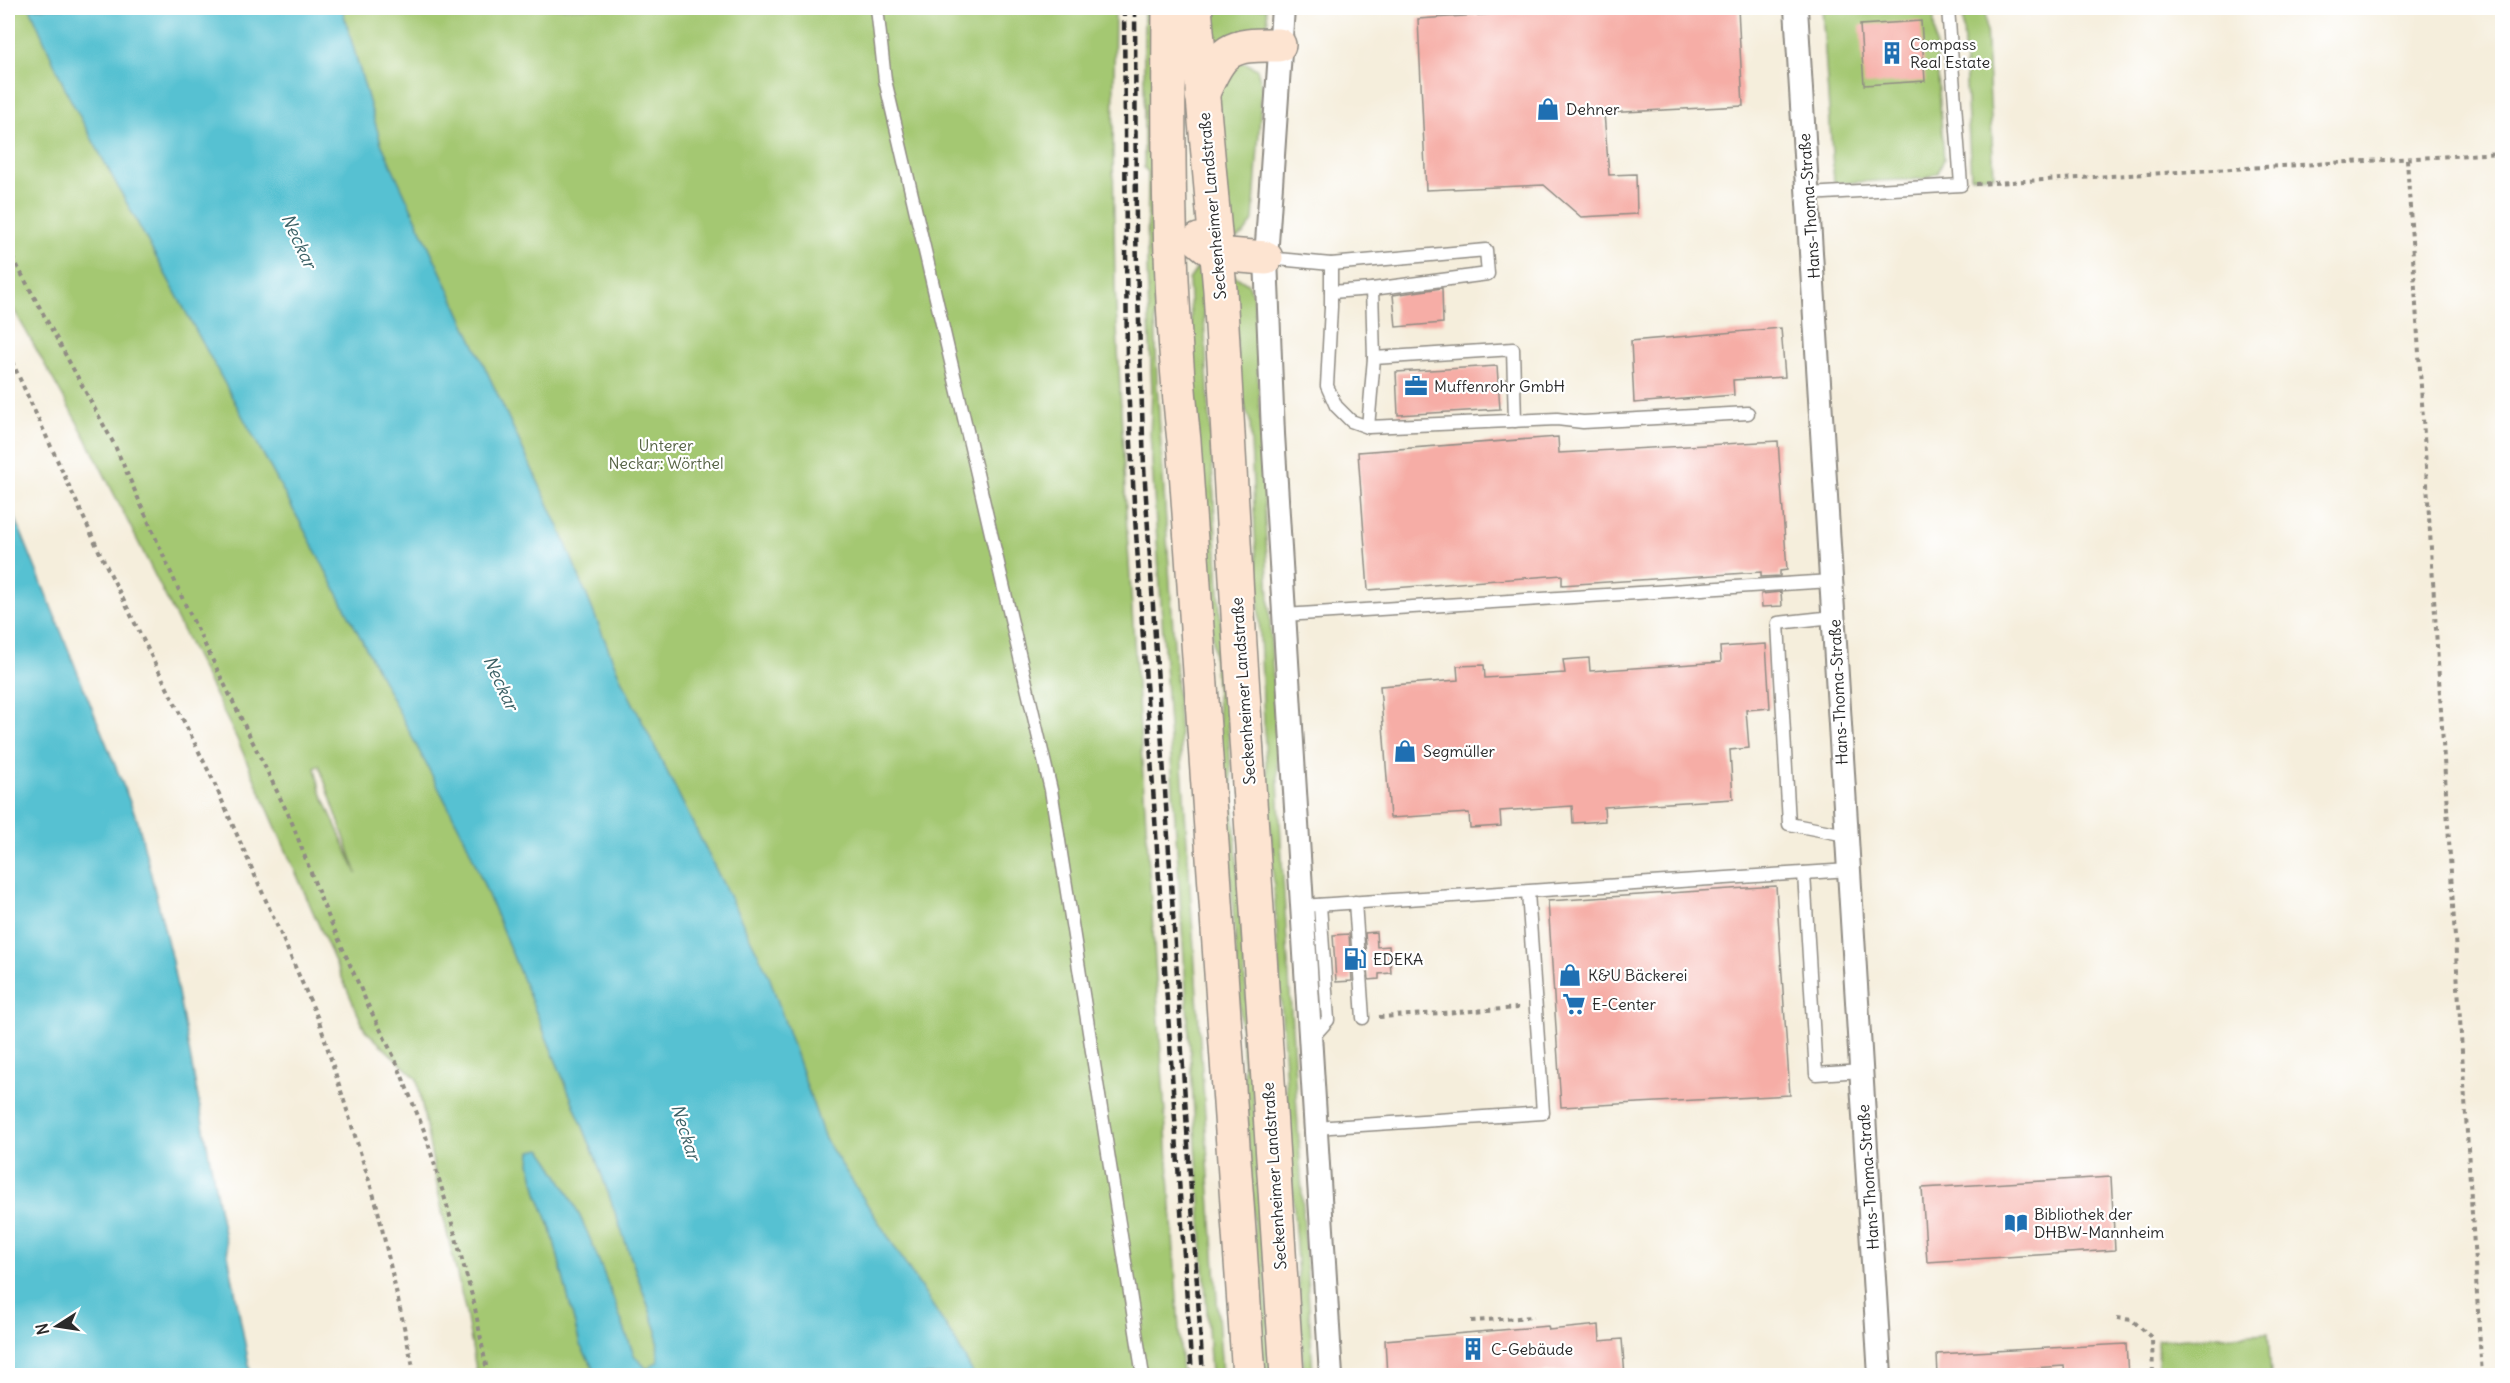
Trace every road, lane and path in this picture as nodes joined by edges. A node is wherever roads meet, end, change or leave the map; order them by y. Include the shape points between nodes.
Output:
1 (877, 8) edge
2 (1170, 8) edge
3 (1195, 8) edge
4 (1283, 8) edge
5 (1796, 8) edge
6 (1948, 8) edge
7 (1279, 45) junction
8 (1202, 95) junction
9 (2502, 153) edge
10 (2407, 159) junction
11 (1168, 161) junction
12 (1961, 185) junction
13 (1808, 194) junction
14 (8, 249) edge
15 (1216, 254) junction
16 (1266, 258) junction
17 (1330, 264) junction
18 (1372, 289) junction
19 (1331, 292) junction
20 (8, 353) edge
21 (1374, 358) junction
22 (1748, 413) dead end
23 (1515, 421) junction
24 (1368, 427) junction
25 (1831, 580) junction
26 (1284, 615) junction
27 (1833, 617) junction
28 (1846, 834) junction
29 (1849, 870) junction
30 (1804, 873) junction
31 (1528, 892) junction
32 (1355, 902) junction
33 (1310, 905) junction
34 (1535, 1006) junction
35 (1363, 1018) joint
36 (1862, 1071) junction
37 (1315, 1128) junction
38 (1534, 1317) dead end
39 (2117, 1318) dead end
40 (1471, 1321) dead end
41 (415, 1376) edge
42 (488, 1376) edge
43 (1143, 1376) edge
44 (1249, 1376) edge
45 (1287, 1376) edge
46 (1331, 1376) edge
47 (1880, 1376) edge
48 (2153, 1376) edge
49 (2482, 1376) edge

1 - 43 lane via 885,80 1051,790
2 - 11 main road
3 - 8 main road, Seckenheimer Landstraße
4 - 7 street
5 - 13 street, Hans-Thoma-Straße
6 - 12 lane
7 - 8 main road via 1233,49 1215,66
7 - 16 street
8 - 15 main road, Seckenheimer Landstraße
9 - 10 path
10 - 12 path
10 - 49 path
11 - 15 main road via 1187,221 1203,245
11 - 44 main road via 1177,378
12 - 13 lane
13 - 25 street, Hans-Thoma-Straße
14 - 42 path via 115,446 184,602 291,820 322,902 395,1059 425,1133 448,1209 474,1303
15 - 16 main road
15 - 45 main road, Seckenheimer Landstraße
16 - 17 lane
16 - 26 street
17 - 18 lane via 1486,250 1488,274
17 - 19 lane
18 - 19 lane
18 - 21 lane
19 - 24 lane via 1327,386 1336,406 1351,421
20 - 41 path via 99,551 212,778 319,1021 377,1206
21 - 23 lane via 1513,349
21 - 24 lane
22 - 23 lane via 1583,422
23 - 24 lane
25 - 26 lane
25 - 27 street, Hans-Thoma-Straße
26 - 33 street
27 - 28 street, Hans-Thoma-Straße
27 - 28 lane via 1778,622 1789,825
28 - 29 street, Hans-Thoma-Straße
29 - 30 lane
29 - 36 street, Hans-Thoma-Straße
30 - 31 lane
30 - 36 lane via 1816,1074
31 - 32 lane
31 - 34 lane
32 - 33 lane
32 - 35 lane
33 - 37 street via 1310,1040
34 - 35 path
34 - 37 lane via 1543,1113
36 - 47 street, Hans-Thoma-Straße
37 - 46 street
38 - 40 path
39 - 48 path via 2132,1320 2152,1338

